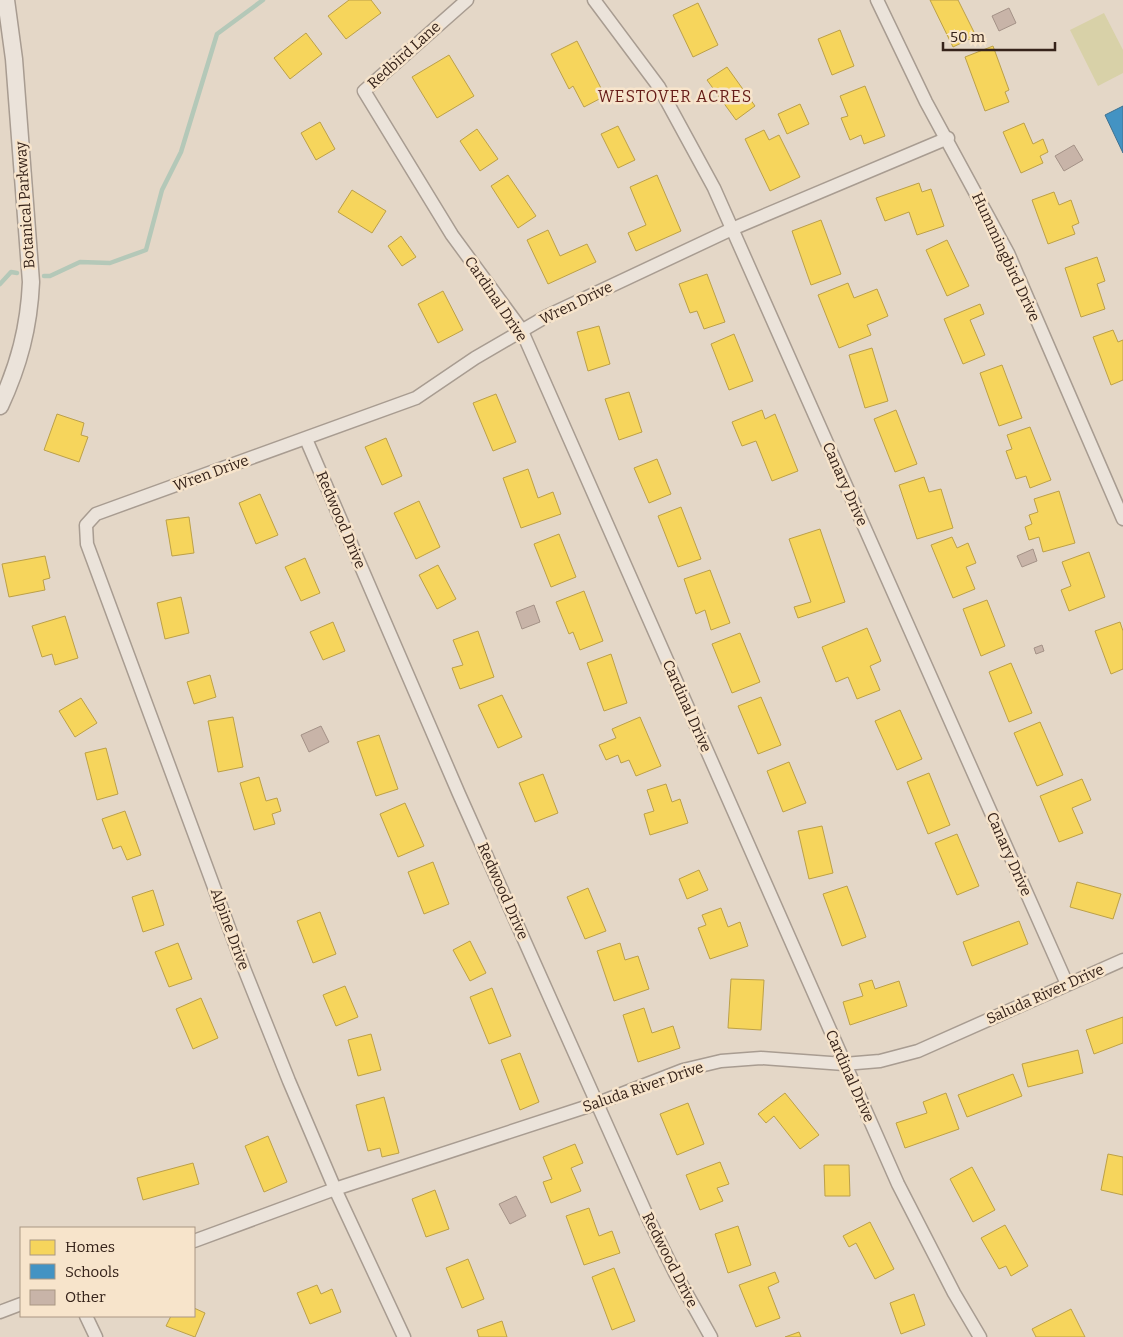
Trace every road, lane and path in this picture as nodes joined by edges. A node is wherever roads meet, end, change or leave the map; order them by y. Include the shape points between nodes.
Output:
1 (6, 0) edge
2 (467, 0) edge
3 (594, 0) edge
4 (877, 0) edge
5 (364, 91) joint
6 (948, 138) junction
7 (732, 229) junction
8 (521, 329) junction
9 (0, 406) edge
10 (306, 439) junction
11 (96, 514) joint
12 (1123, 519) edge
13 (1123, 960) edge
14 (1067, 984) junction
15 (844, 1064) junction
16 (598, 1104) junction
17 (334, 1189) junction
18 (195, 1241) edge
19 (20, 1304) edge
20 (0, 1312) edge
21 (86, 1317) edge
22 (96, 1337) edge
23 (404, 1337) edge
24 (711, 1337) edge
25 (980, 1337) edge

1 - 9 street, Botanical Parkway via 14,59 31,282 24,342
2 - 5 street, Redbird Lane
3 - 7 street, Canary Drive via 658,87 714,188
4 - 6 street, Hummingbird Drive via 926,102
5 - 8 street, Cardinal Drive via 452,235
6 - 7 street, Wren Drive
6 - 12 street, Hummingbird Drive via 1008,253
7 - 8 street, Wren Drive
7 - 14 street, Canary Drive
8 - 10 street, Wren Drive via 416,398
8 - 15 street, Cardinal Drive
10 - 11 street, Wren Drive
10 - 16 street, Redwood Drive via 455,785
11 - 17 street, Alpine Drive via 86,525 87,544 245,971
13 - 14 street, Saluda River Drive
14 - 15 street, Saluda River Drive via 918,1051 880,1061
15 - 16 street, Saluda River Drive via 761,1058 721,1061 683,1070
15 - 25 street, Cardinal Drive via 898,1184
16 - 17 street, Saluda River Drive
16 - 24 street, Redwood Drive via 653,1229
17 - 18 street, Saluda River Drive
17 - 23 street, Alpine Drive
19 - 20 street
21 - 22 street

